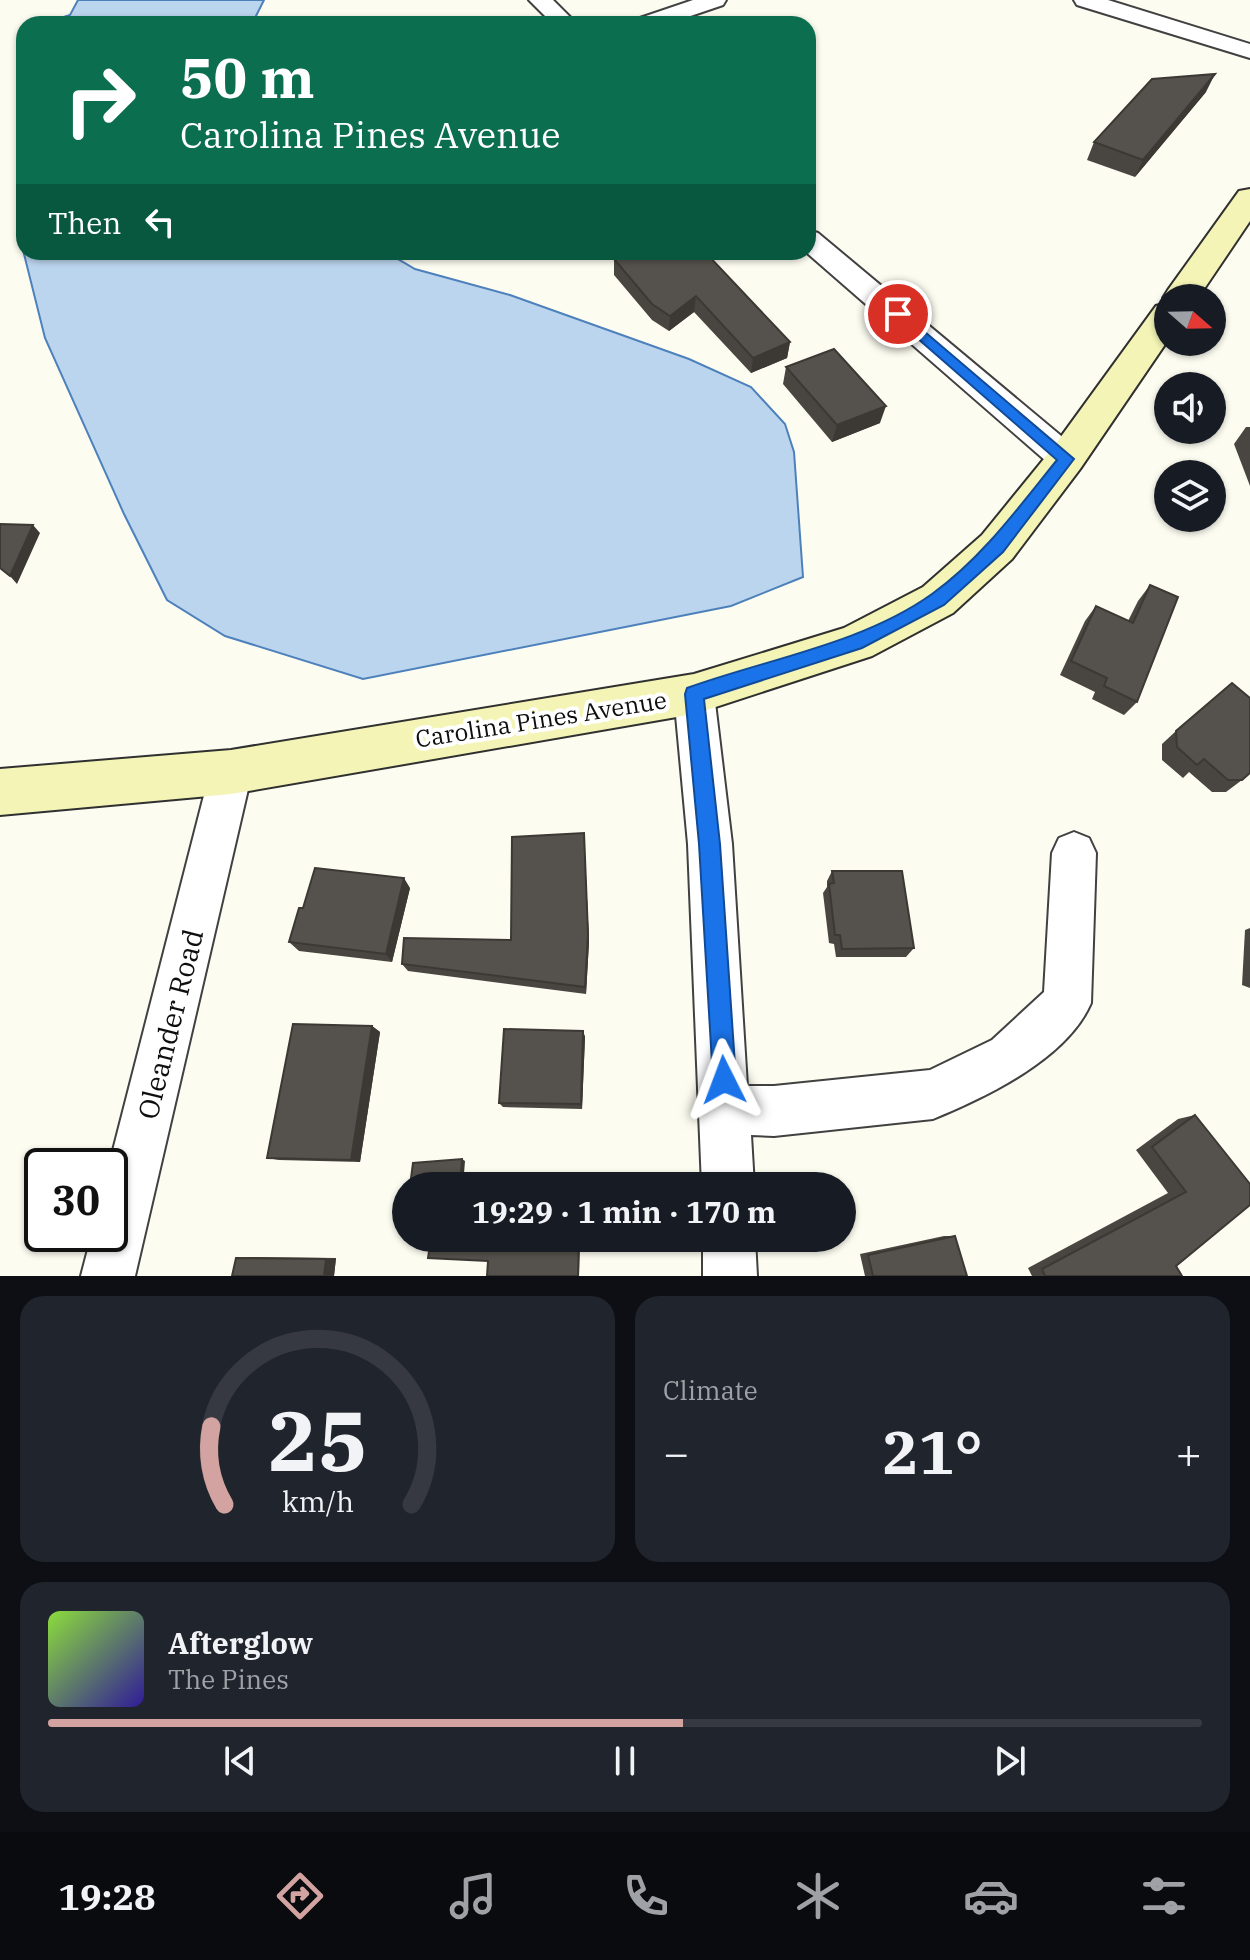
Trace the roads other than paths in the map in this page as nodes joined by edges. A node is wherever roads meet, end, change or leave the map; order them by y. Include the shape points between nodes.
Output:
1 (540, 0) edge
2 (715, 0) edge
3 (1085, 0) edge
4 (557, 16) edge
5 (668, 16) edge
6 (1250, 51) edge
7 (1250, 198) edge
8 (816, 246) edge
9 (1190, 284) edge
10 (1154, 334) edge
11 (1066, 459) junction
12 (694, 694) junction
13 (231, 772) junction
14 (0, 792) edge
15 (1074, 853) dead end
16 (726, 1110) junction
17 (728, 1172) edge
18 (729, 1252) edge
19 (108, 1276) edge
20 (730, 1276) edge

1 - 4 street
2 - 5 street
3 - 6 street
7 - 9 street
8 - 11 street
10 - 11 street, Carolina Pines Avenue
11 - 12 street, Carolina Pines Avenue via 997,547 938,600 856,643
12 - 13 street, Carolina Pines Avenue
12 - 16 street via 710,844
13 - 14 street, Carolina Pines Avenue
13 - 19 street, Oleander Road
15 - 16 street via 1067,1003 1009,1057 933,1094 774,1111
16 - 17 street
18 - 20 street

